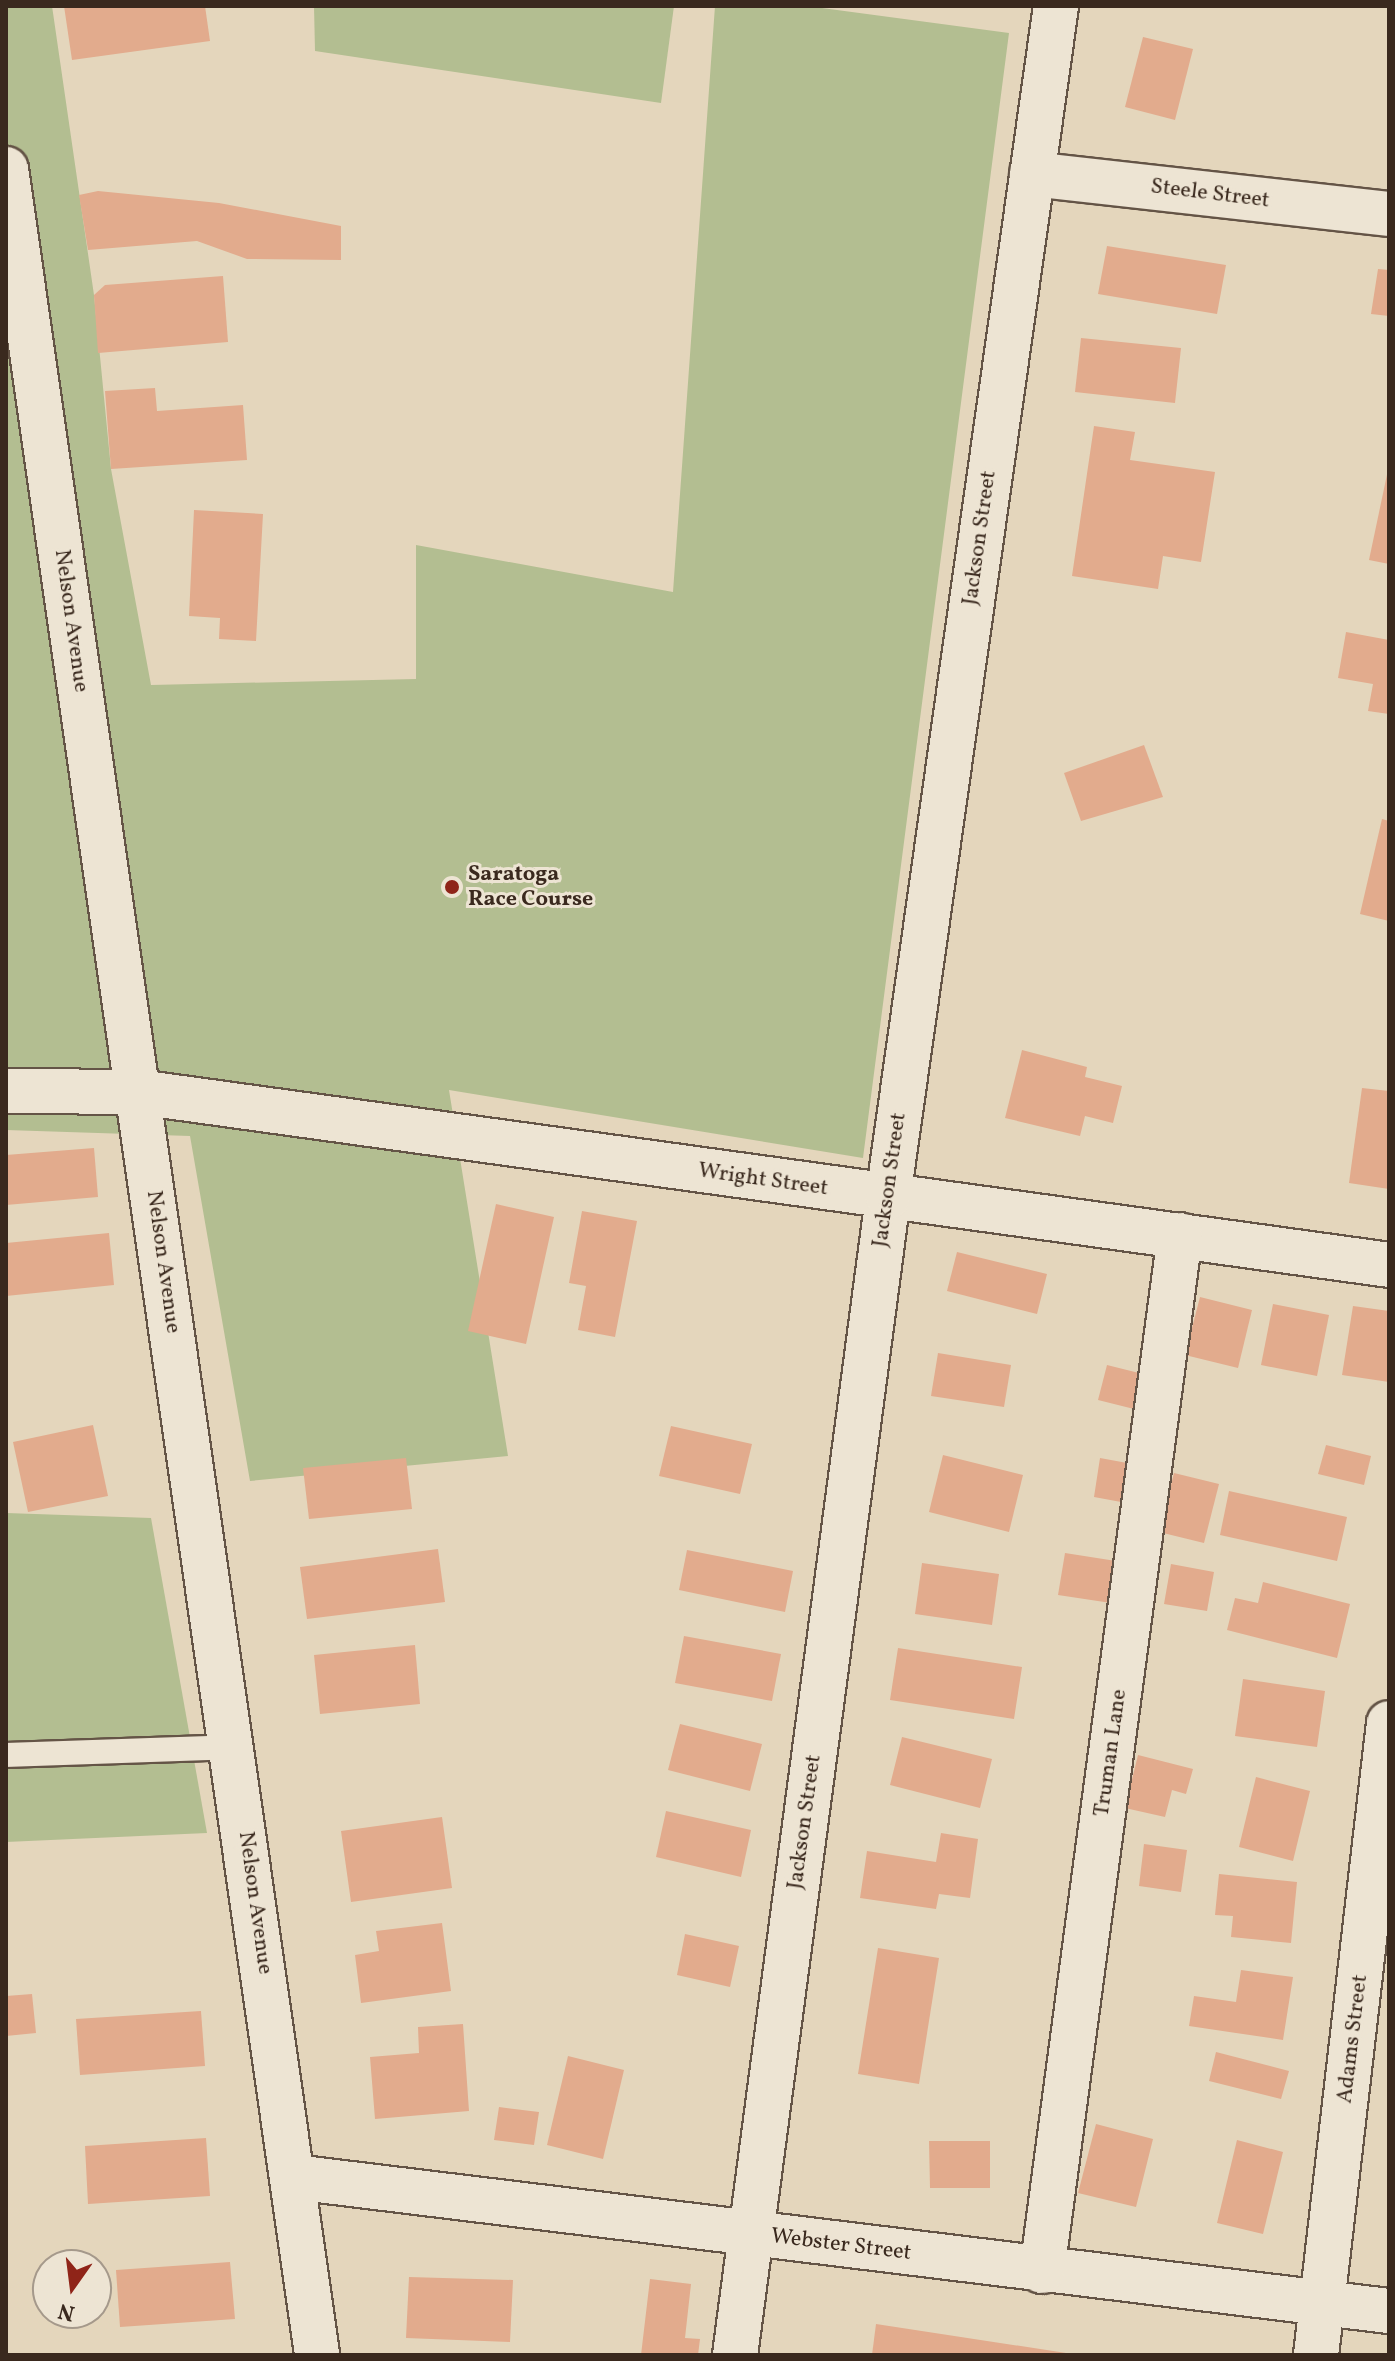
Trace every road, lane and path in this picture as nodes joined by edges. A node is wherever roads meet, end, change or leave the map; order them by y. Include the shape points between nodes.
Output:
1 (1056, 6) edge
2 (6, 169) edge
3 (1032, 174) junction
4 (1389, 214) edge
5 (6, 1091) edge
6 (138, 1092) junction
7 (888, 1197) junction
8 (1180, 1235) junction
9 (1389, 1265) edge
10 (1389, 1723) edge
11 (233, 1747) junction
12 (6, 1755) edge
13 (294, 2177) junction
14 (751, 2234) junction
15 (1042, 2271) junction
16 (1322, 2303) junction
17 (1389, 2311) edge
18 (317, 2355) edge
19 (735, 2355) edge
20 (1316, 2355) edge

1 - 3 street, Jackson Street
2 - 6 street, Nelson Avenue
3 - 4 street, Steele Street
3 - 7 street, Jackson Street
5 - 6 street, Wright Street
6 - 7 street, Wright Street
6 - 11 street, Nelson Avenue
7 - 8 street, Wright Street
7 - 14 street, Jackson Street
8 - 9 street, Wright Street
8 - 15 street, Truman Lane
10 - 16 street, Adams Street
11 - 12 lane
11 - 13 street, Nelson Avenue
13 - 14 street, Webster Street
13 - 18 street, Nelson Avenue
14 - 15 street, Webster Street
14 - 19 street, Jackson Street
15 - 16 street, Webster Street
16 - 17 street, Webster Street
16 - 20 street, Adams Street

